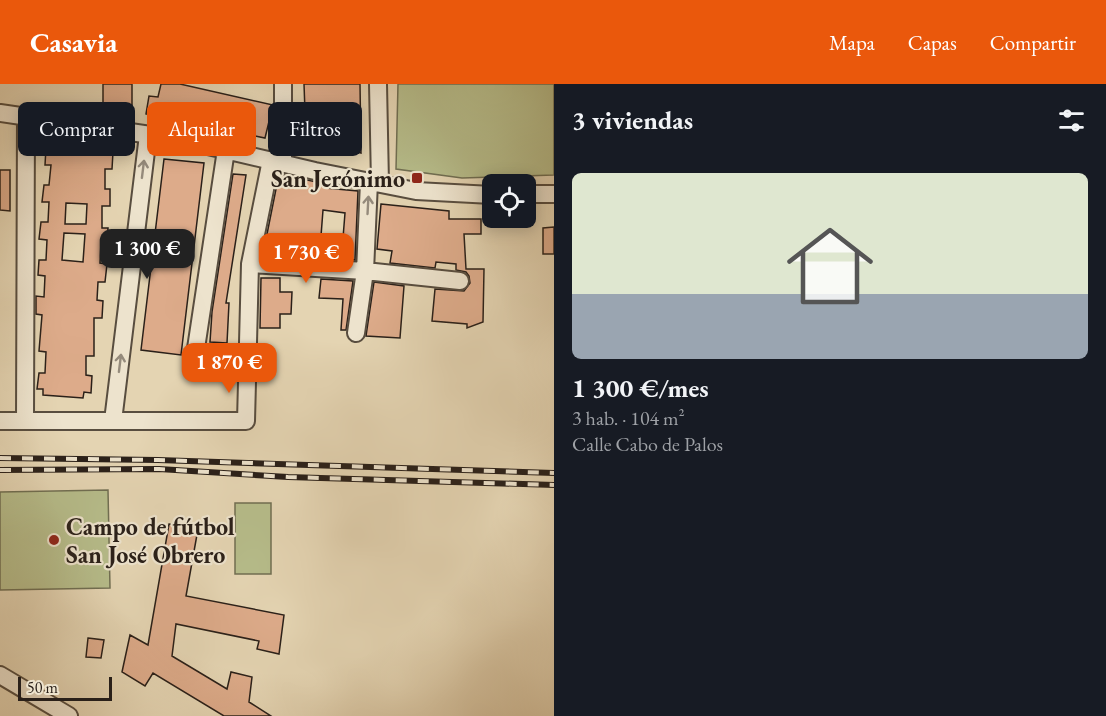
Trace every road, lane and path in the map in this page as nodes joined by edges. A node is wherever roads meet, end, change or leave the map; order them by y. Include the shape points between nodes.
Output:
1 (283, 84) edge
2 (378, 84) edge
3 (0, 113) edge
4 (18, 115) edge
5 (147, 143) edge
6 (26, 156) edge
7 (225, 156) edge
8 (252, 156) edge
9 (277, 162) junction
10 (374, 182) junction
11 (482, 194) edge
12 (536, 194) edge
13 (554, 194) edge
14 (250, 264) junction
15 (364, 271) junction
16 (460, 281) dead end
17 (356, 333) dead end
18 (195, 355) dead end
19 (0, 421) edge
20 (26, 421) junction
21 (113, 421) junction
22 (0, 675) edge
23 (69, 716) edge

1 - 9 street
2 - 10 street
3 - 4 street
21 -> 5 street
6 - 20 street
7 - 18 street
8 - 9 street
9 - 10 street
9 - 14 street
10 - 11 street via 416,191
15 -> 10 street
12 - 13 street
14 - 15 street
14 - 21 street via 246,421
15 - 16 street
15 - 17 street
19 - 20 street
20 - 21 street
22 - 23 street

